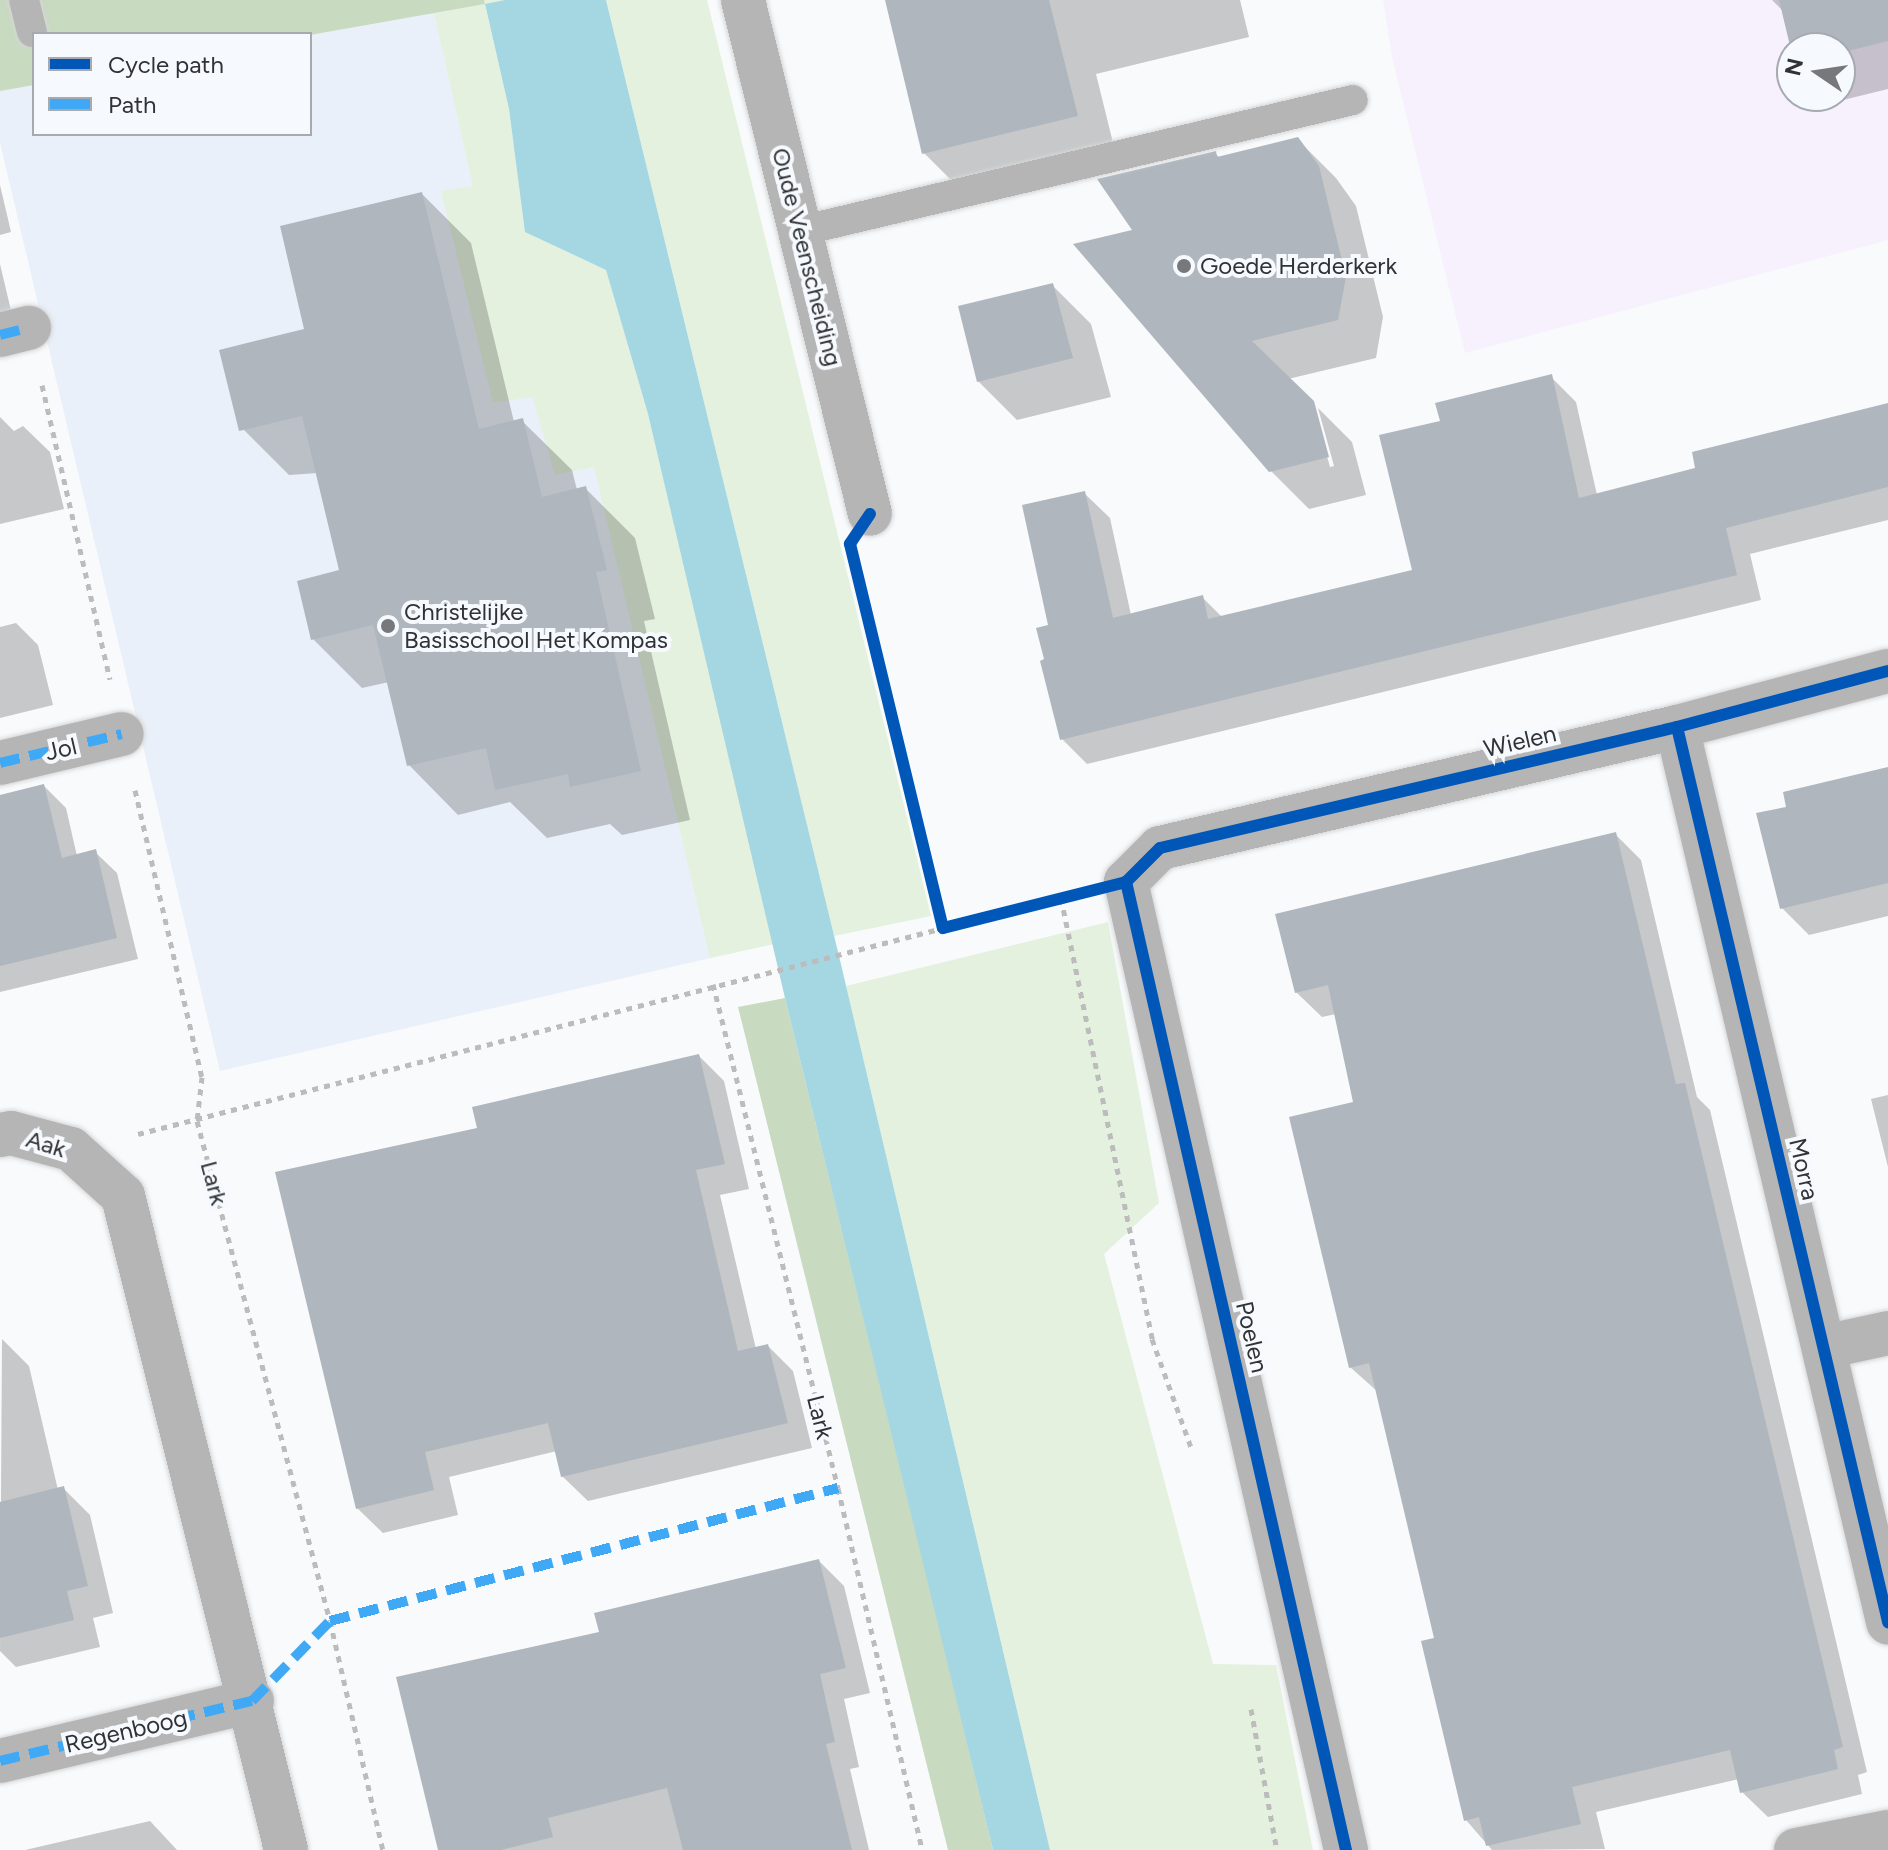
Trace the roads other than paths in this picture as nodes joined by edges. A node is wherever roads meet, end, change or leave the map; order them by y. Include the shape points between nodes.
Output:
1 (24, 0) edge
2 (743, 0) edge
3 (32, 32) dead end
4 (1353, 100) dead end
5 (800, 231) junction
6 (870, 514) dead end
7 (1888, 671) edge
8 (1677, 727) junction
9 (122, 734) dead end
10 (0, 763) edge
11 (1126, 882) joint
12 (0, 1135) edge
13 (1888, 1333) edge
14 (1824, 1347) junction
15 (1888, 1622) edge
16 (252, 1701) junction
17 (0, 1761) edge
18 (1888, 1832) edge
19 (286, 1850) edge
20 (1346, 1850) edge
21 (1796, 1850) edge

1 - 3 lane
2 - 5 street, Oude Veenscheiding
4 - 5 lane
5 - 6 street, Oude Veenscheiding
7 - 8 street, Wielen
8 - 11 street, Wielen via 1160,848
8 - 14 street, Morra
9 - 10 street, Jol
11 - 20 street, Poelen
12 - 16 street, Aak via 11,1133 71,1149 123,1196
13 - 14 street
14 - 15 street, Morra
16 - 17 street, Regenboog
16 - 19 street
18 - 21 street

